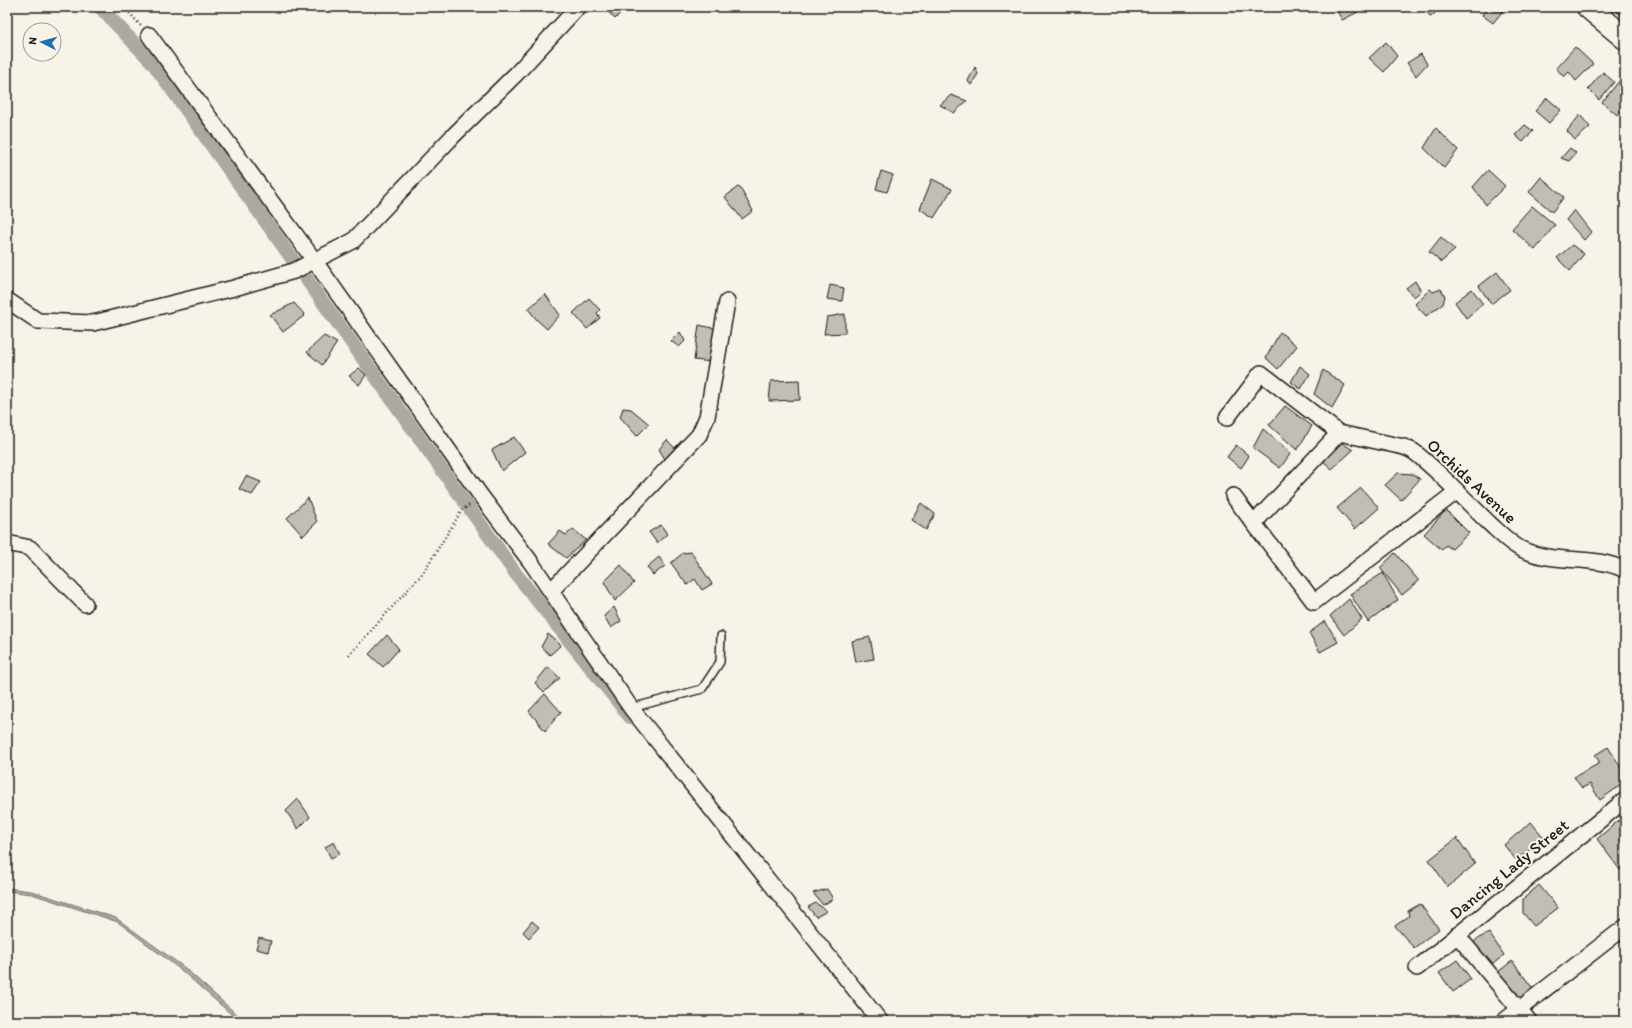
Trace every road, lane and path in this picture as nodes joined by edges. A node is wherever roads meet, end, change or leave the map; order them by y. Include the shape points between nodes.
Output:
1 (124, 7) edge
2 (578, 7) edge
3 (1588, 7) edge
4 (149, 35) joint
5 (1625, 38) edge
6 (311, 262) junction
7 (7, 300) edge
8 (727, 302) dead end
9 (1227, 418) dead end
10 (1339, 433) junction
11 (1456, 492) junction
12 (1233, 496) dead end
13 (462, 510) dead end
14 (1254, 523) junction
15 (7, 543) edge
16 (1625, 570) edge
17 (551, 591) junction
18 (85, 604) dead end
19 (721, 636) dead end
20 (349, 655) dead end
21 (631, 708) junction
22 (1625, 800) edge
23 (1625, 927) edge
24 (1457, 936) junction
25 (1416, 968) dead end
26 (1519, 1008) junction
27 (880, 1021) edge
28 (1504, 1021) edge
29 (1529, 1021) edge

1 - 4 path
2 - 6 street via 353,241
3 - 5 main road
4 - 6 street
6 - 7 street via 294,271 234,288 93,323 38,321
6 - 17 street
8 - 17 street via 707,418 699,435
9 - 10 street, Orchids Avenue via 1262,373
10 - 11 street, Orchids Avenue via 1413,451
10 - 14 street
11 - 14 street via 1314,602
11 - 16 street, Orchids Avenue via 1520,549 1542,557 1585,560
12 - 14 street
13 - 20 path via 423,573
15 - 18 street via 30,548
17 - 21 street
19 - 21 lane via 720,662 702,689
21 - 27 street
22 - 24 street, Dancing Lady Street
23 - 26 street
24 - 25 street, Dancing Lady Street
24 - 26 street
26 - 28 street
26 - 29 street

